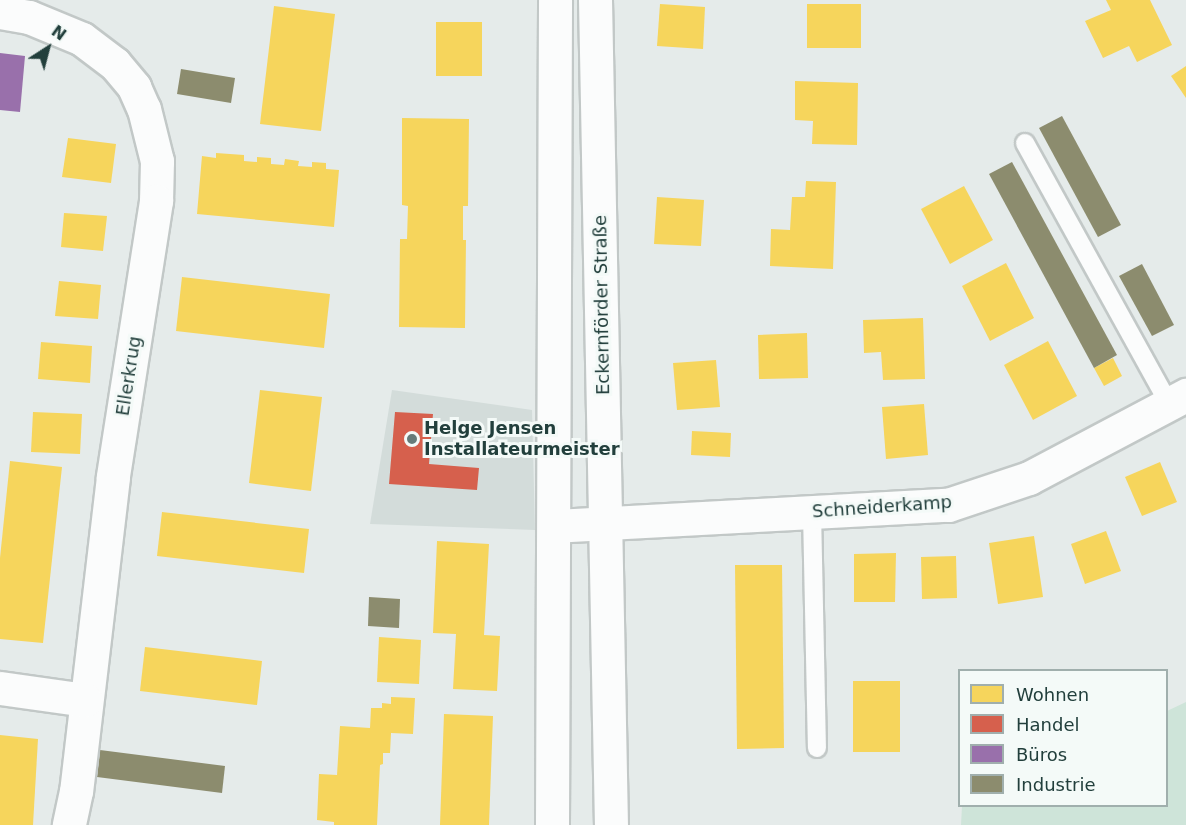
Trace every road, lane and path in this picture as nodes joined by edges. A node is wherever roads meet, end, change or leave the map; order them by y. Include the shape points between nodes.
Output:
1 (555, 0) edge
2 (595, 0) edge
3 (0, 12) edge
4 (1025, 142) dead end
5 (1177, 400) edge
6 (812, 512) junction
7 (607, 524) junction
8 (554, 526) junction
9 (0, 688) edge
10 (85, 700) junction
11 (817, 748) dead end
12 (69, 825) edge
13 (552, 825) edge
14 (611, 825) edge

1 - 8 street
2 - 7 street, Eckernförder Straße
3 - 10 street, Ellerkrug via 29,17 82,39 114,64 134,87 144,109 157,161 155,211 113,477
4 - 5 lane
5 - 6 street, Schneiderkamp via 1029,478 948,505
6 - 7 street, Schneiderkamp
6 - 11 lane
7 - 8 street, Schneiderkamp
7 - 14 street, Eckernförder Straße
8 - 13 street
9 - 10 street
10 - 12 street, Ellerkrug

